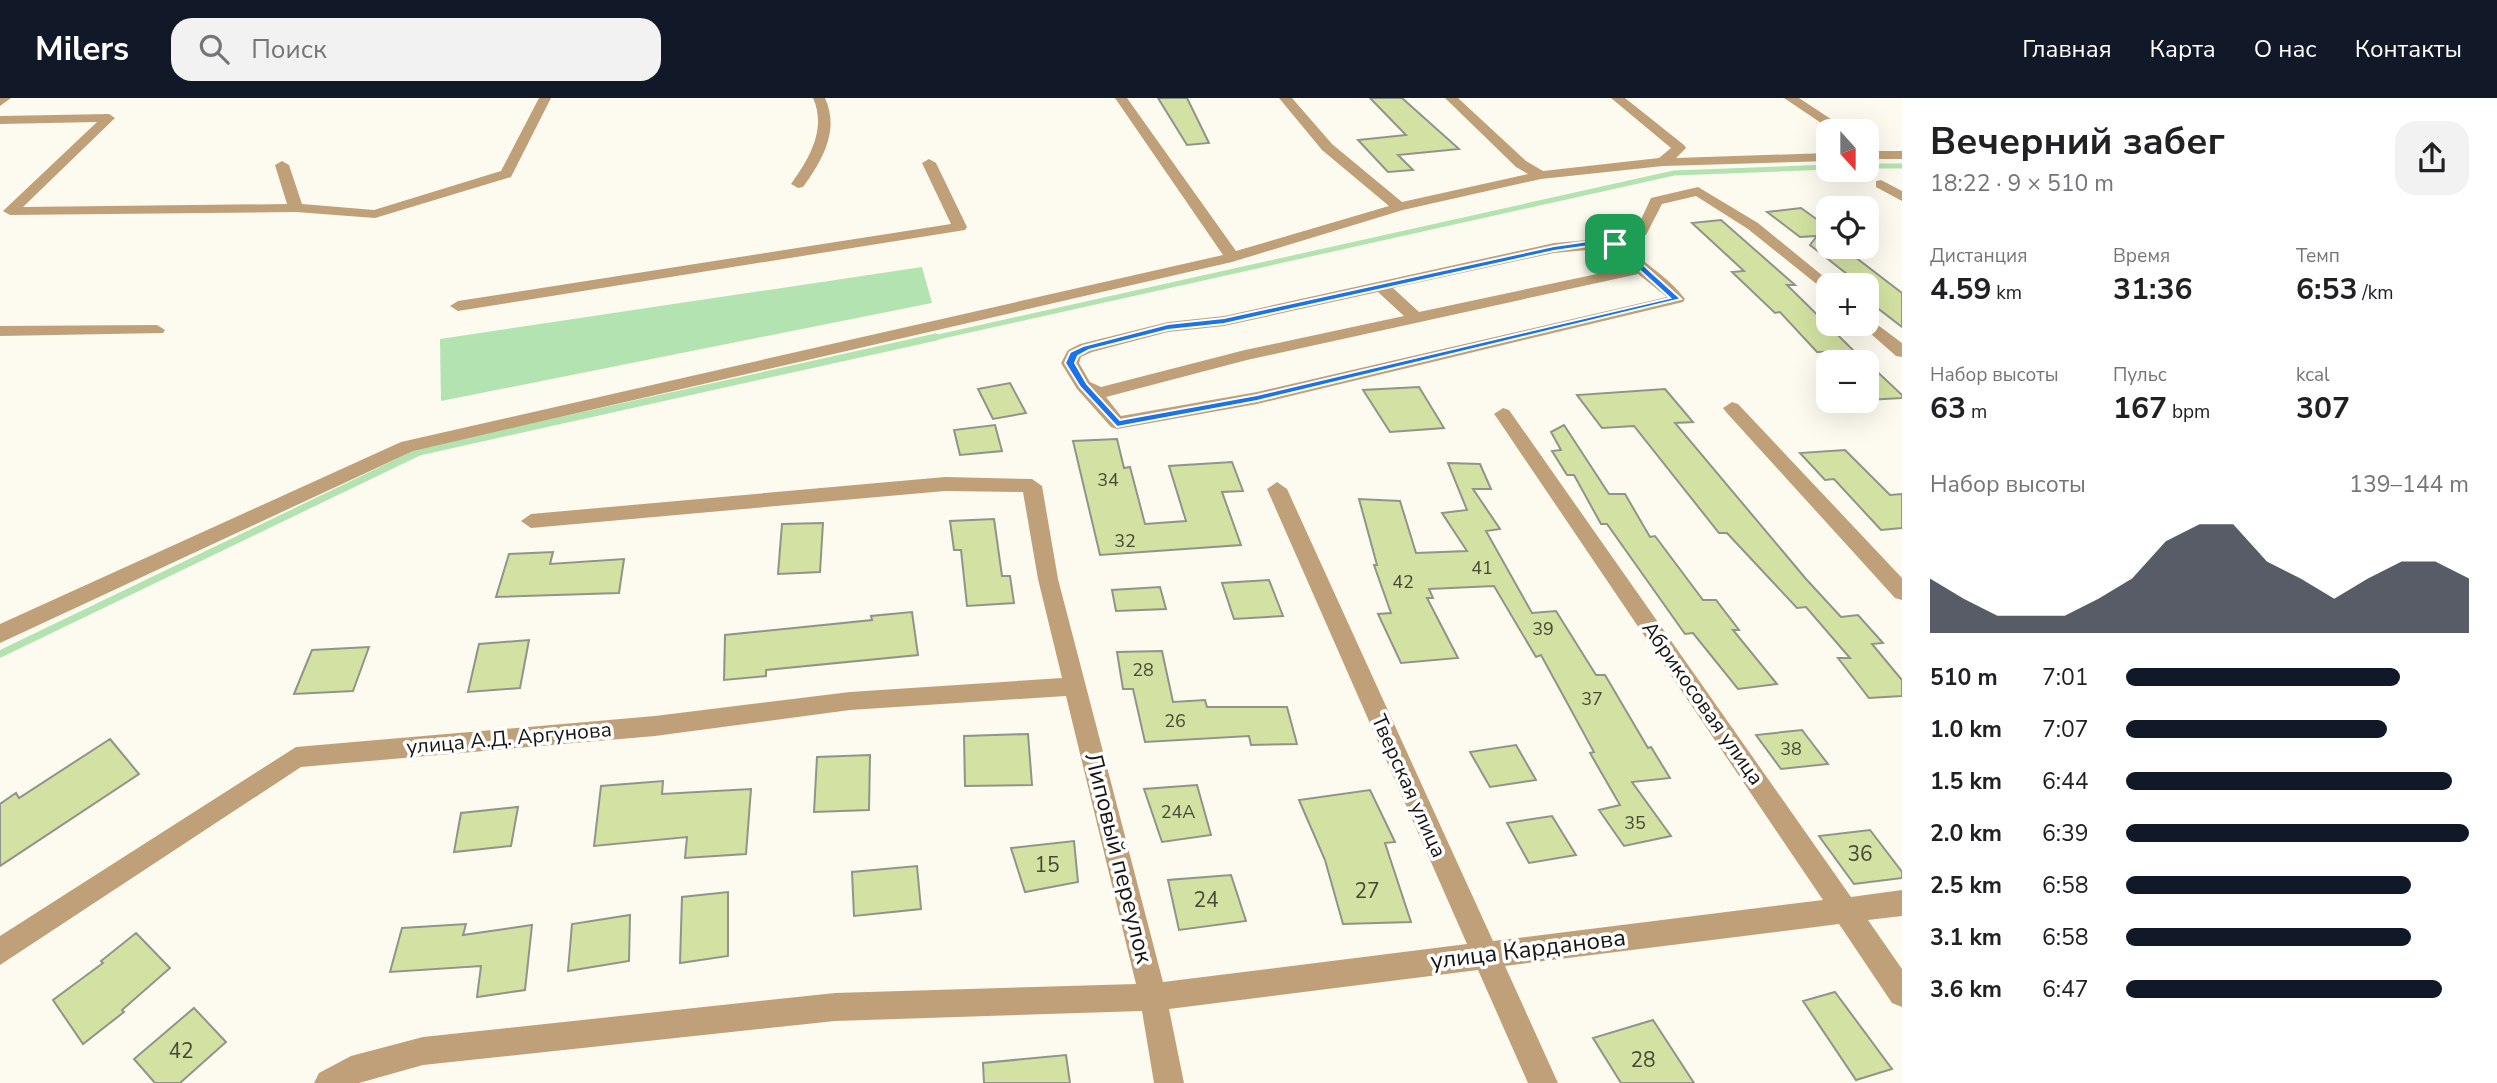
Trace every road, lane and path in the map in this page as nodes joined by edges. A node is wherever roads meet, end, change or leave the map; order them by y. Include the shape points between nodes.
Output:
1 (5, 98) edge
2 (545, 98) edge
3 (819, 98) edge
4 (1121, 98) edge
5 (1285, 98) edge
6 (1451, 98) edge
7 (1617, 98) edge
8 (1790, 98) edge
9 (0, 103) edge
10 (1823, 119) edge
11 (0, 120) edge
12 (1880, 154) edge
13 (1902, 155) edge
14 (1816, 157) edge
15 (1663, 162) junction
16 (929, 163) dead end
17 (282, 165) dead end
18 (1541, 174) junction
19 (1902, 183) edge
20 (798, 184) dead end
21 (1902, 197) edge
22 (1399, 207) junction
23 (296, 208) junction
24 (5, 215) edge
25 (1615, 244) junction
26 (1232, 257) junction
27 (1641, 269) junction
28 (1816, 278) edge
29 (1380, 285) junction
30 (458, 306) dead end
31 (1416, 318) junction
32 (156, 330) dead end
33 (0, 331) edge
34 (1879, 332) edge
35 (1902, 352) edge
36 (1094, 394) junction
37 (1732, 408) dead end
38 (1503, 414) dead end
39 (1277, 489) dead end
40 (531, 521) dead end
41 (1902, 592) edge
42 (0, 634) edge
43 (1076, 686) junction
44 (1902, 903) edge
45 (1845, 909) junction
46 (0, 953) edge
47 (1484, 954) junction
48 (1902, 993) edge
49 (1153, 997) junction
50 (330, 1083) edge
51 (1170, 1083) edge
52 (1543, 1083) edge

1 - 9 street
2 - 23 street via 506,174 375,214
3 - 20 street via 825,125 814,165
4 - 26 street
5 - 22 street via 1327,146
6 - 18 street via 1521,164
7 - 15 street via 1679,148
8 - 10 street
11 - 24 street via 109,118
12 - 13 street
14 - 15 street
15 - 18 street
16 - 30 street via 960,227
17 - 23 street
18 - 22 street
19 - 21 street via 1881,184
22 - 26 street
23 - 24 street
25 - 27 street
25 - 28 street via 1642,231 1656,201 1698,191 1753,226
25 - 29 street via 1554,248
26 - 42 street via 408,446
27 - 31 street
27 - 36 street via 1676,299 1271,395 1117,424
29 - 31 street
29 - 36 street via 1086,348 1074,354 1070,363
31 - 36 street
32 - 33 street
34 - 35 street
37 - 41 street
38 - 45 street, Абрикосовая улица
39 - 47 street, Тверская улица
40 - 43 street, Липовый переулок via 944,484 1032,486 1048,579
43 - 46 street, улица А.Д. Аргунова via 850,701 655,726 296,757
43 - 49 street, Липовый переулок
44 - 45 street, улица Карданова
45 - 47 street, улица Карданова
45 - 48 street, Абрикосовая улица
47 - 49 street, улица Карданова
47 - 52 street, Тверская улица
49 - 50 street, улица Карданова via 835,1007 423,1051 361,1066
49 - 51 street, Липовый переулок

